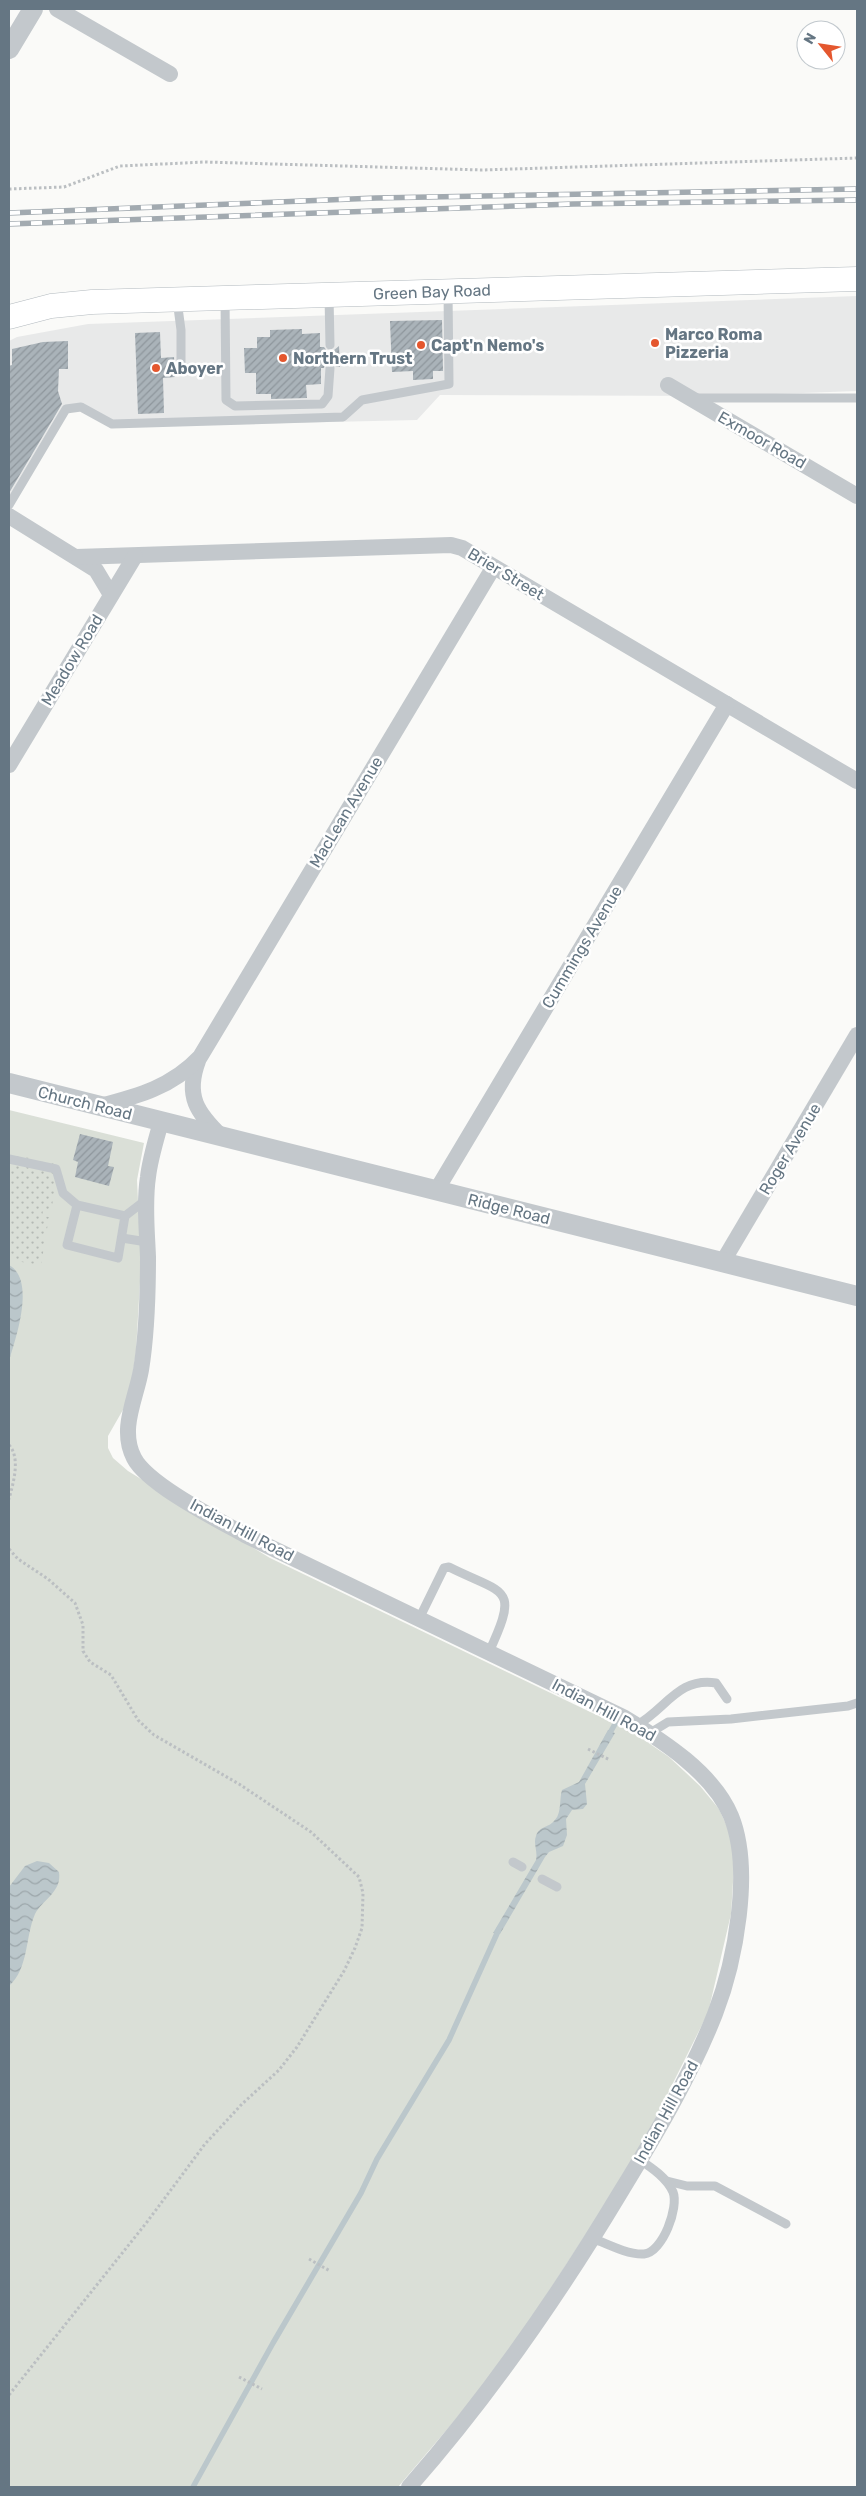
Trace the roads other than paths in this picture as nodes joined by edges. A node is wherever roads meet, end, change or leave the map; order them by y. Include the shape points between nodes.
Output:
1 (33, 9) edge
2 (57, 9) edge
3 (9, 49) edge
4 (170, 74) dead end
5 (857, 279) edge
6 (448, 292) junction
7 (329, 295) junction
8 (225, 298) junction
9 (177, 300) junction
10 (9, 317) edge
11 (330, 345) dead end
12 (330, 368) dead end
13 (181, 372) dead end
14 (668, 385) dead end
15 (689, 398) junction
16 (857, 398) edge
17 (857, 496) edge
18 (9, 504) edge
19 (9, 516) edge
20 (135, 556) junction
21 (76, 557) junction
22 (493, 568) junction
23 (111, 595) junction
24 (727, 704) junction
25 (9, 765) edge
26 (857, 781) edge
27 (857, 1035) edge
28 (200, 1057) junction
29 (9, 1083) edge
30 (100, 1106) junction
31 (161, 1122) junction
32 (222, 1137) junction
33 (9, 1159) edge
34 (436, 1191) junction
35 (147, 1199) junction
36 (77, 1205) junction
37 (125, 1216) junction
38 (122, 1238) junction
39 (147, 1242) junction
40 (722, 1263) junction
41 (857, 1296) edge
42 (419, 1619) junction
43 (489, 1652) junction
44 (727, 1699) dead end
45 (857, 1703) edge
46 (643, 1729) junction
47 (513, 1862) dead end
48 (522, 1867) dead end
49 (542, 1879) dead end
50 (557, 1887) dead end
51 (640, 2160) junction
52 (667, 2181) junction
53 (786, 2224) dead end
54 (592, 2238) junction
55 (409, 2487) edge

1 - 3 street
2 - 4 street
5 - 6 main road, Green Bay Road
6 - 7 main road, Green Bay Road
6 - 18 lane via 449,384 362,400 343,417 112,424 82,407 66,409
7 - 8 main road, Green Bay Road
7 - 11 lane
8 - 9 main road, Green Bay Road
8 - 12 lane via 226,400 234,406 322,404 328,396
9 - 10 main road, Green Bay Road via 51,306
9 - 13 lane
14 - 15 street, Exmoor Road
15 - 16 lane
15 - 17 street, Exmoor Road
19 - 21 street
20 - 21 street, Brier Street
20 - 22 street, Brier Street via 451,545 462,548
20 - 23 street, Meadow Road
21 - 23 street via 96,570
22 - 24 street, Brier Street
22 - 28 street, MacLean Avenue
23 - 25 street, Meadow Road
24 - 26 street, Brier Street
24 - 34 street, Cummings Avenue
27 - 40 street, Roger Avenue
28 - 30 street, MacLean Avenue via 185,1072 148,1093
28 - 32 street, MacLean Avenue via 194,1073 194,1099 207,1123
29 - 30 street, Church Road
30 - 31 street, Church Road
31 - 32 street, Ridge Road
31 - 35 street, Indian Hill Road via 148,1177
32 - 34 street, Ridge Road
33 - 36 lane via 56,1169 62,1193
34 - 40 street, Ridge Road
35 - 37 lane
35 - 39 street, Indian Hill Road
36 - 37 lane
36 - 38 lane via 68,1245 118,1258
37 - 38 lane
38 - 39 lane
39 - 42 street, Indian Hill Road via 147,1304 142,1360 127,1429 134,1460 145,1472 200,1510
40 - 41 street, Ridge Road
42 - 43 street, Indian Hill Road
42 - 43 lane via 444,1568 449,1567 490,1586 502,1595 506,1606
43 - 46 street, Indian Hill Road
44 - 46 lane via 716,1683 702,1681 674,1693
45 - 46 lane via 731,1719 668,1722
46 - 51 street, Indian Hill Road via 684,1758 720,1798 731,1816 737,1838 741,1892 732,1949 715,2012 699,2052
47 - 48 lane
49 - 50 lane
51 - 52 lane
51 - 54 street, Indian Hill Road
52 - 53 lane via 688,2186 715,2186
52 - 54 lane via 675,2199 673,2215 668,2230 651,2252 644,2254 622,2249
54 - 55 street, Indian Hill Road via 503,2371 457,2433

